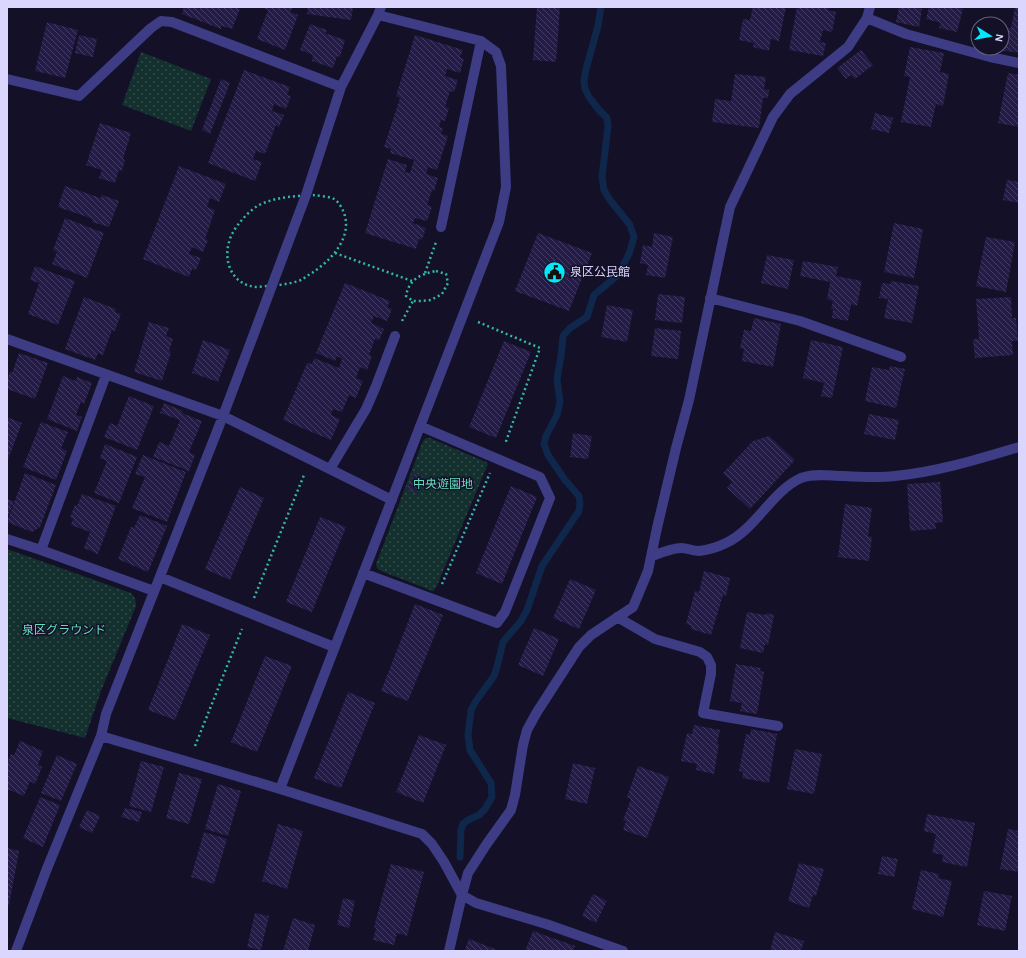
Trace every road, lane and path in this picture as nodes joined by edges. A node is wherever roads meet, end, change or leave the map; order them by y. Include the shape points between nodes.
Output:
1 (870, 7) edge
2 (380, 11) edge
3 (867, 18) junction
4 (481, 41) junction
5 (1019, 63) edge
6 (7, 79) edge
7 (341, 87) junction
8 (441, 227) joint
9 (335, 253) dead end
10 (424, 274) junction
11 (412, 281) junction
12 (710, 298) junction
13 (413, 301) junction
14 (395, 336) joint
15 (7, 339) edge
16 (901, 357) dead end
17 (106, 375) junction
18 (223, 416) junction
19 (420, 426) junction
20 (1019, 447) edge
21 (330, 469) junction
22 (392, 500) junction
23 (7, 539) edge
24 (41, 550) junction
25 (652, 556) junction
26 (363, 573) junction
27 (160, 577) junction
28 (154, 591) junction
29 (617, 617) junction
30 (334, 647) junction
31 (778, 726) dead end
32 (101, 736) junction
33 (280, 789) junction
34 (462, 895) junction
35 (16, 951) edge
36 (449, 951) edge
37 (623, 951) edge

1 - 3 street
2 - 4 street
2 - 7 street
3 - 5 street via 906,34
3 - 12 street via 848,46 790,94 773,117 730,207
4 - 8 street
4 - 19 street via 496,52 502,66 506,187 499,222
6 - 7 street via 79,96 161,21 172,22
7 - 18 street via 306,195
8 - 10 path
9 - 11 path
10 - 11 path
10 - 13 path via 436,271 446,274 448,283 442,294 431,300
11 - 13 path via 407,288 406,296
12 - 16 street via 800,321
12 - 25 street via 690,400 676,448
13 - 14 path
14 - 21 street via 366,408
15 - 17 street
17 - 18 street
17 - 24 street
18 - 21 street
18 - 27 street
19 - 22 street
19 - 26 street via 540,477 550,498 505,612 497,623
20 - 25 street via 933,470 897,476 875,478 817,475 802,478 789,485 743,532 726,543 699,551 680,548
21 - 22 street
22 - 26 street
23 - 24 street
24 - 28 street
25 - 29 street via 633,607
26 - 30 street
27 - 28 street
27 - 30 street
28 - 32 street via 106,714
29 - 31 street via 655,639 700,652 707,657 711,665 711,674 703,713
29 - 34 street via 590,635 579,647 537,712 522,745 511,810 468,873
30 - 33 street
32 - 33 street
32 - 35 street
33 - 34 street via 422,834 444,862
34 - 36 street
34 - 37 street via 476,903

